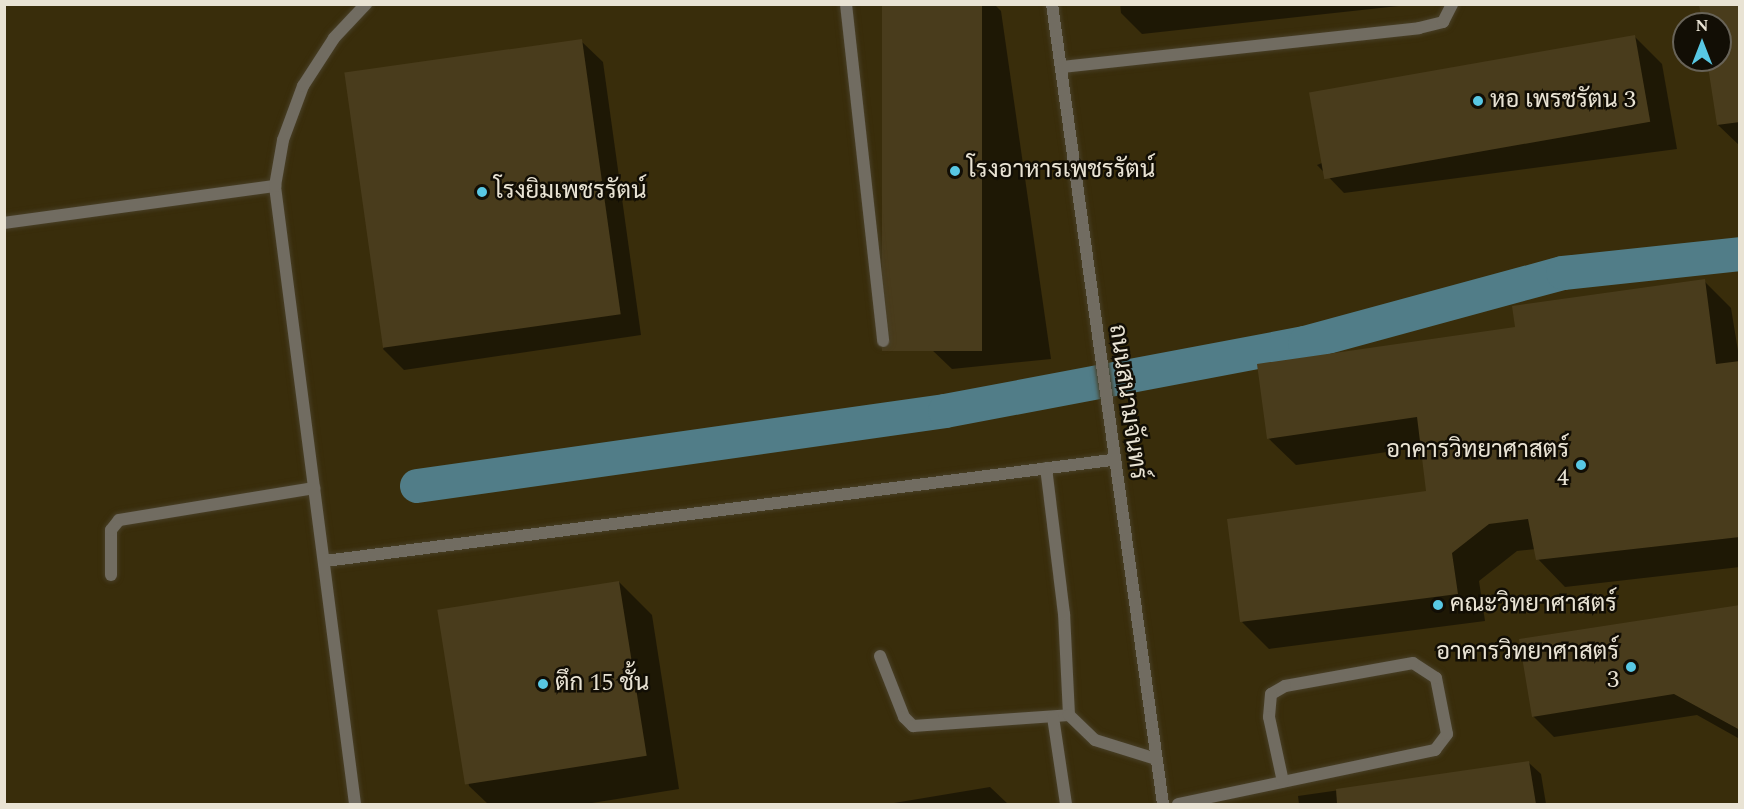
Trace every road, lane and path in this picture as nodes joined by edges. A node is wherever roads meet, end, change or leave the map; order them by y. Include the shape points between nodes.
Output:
1 (366, 4) edge
2 (846, 4) edge
3 (1052, 4) edge
4 (1452, 4) edge
5 (1062, 67) junction
6 (275, 186) junction
7 (4, 223) edge
8 (883, 341) dead end
9 (1111, 460) junction
10 (1046, 468) junction
11 (314, 488) junction
12 (324, 561) junction
13 (111, 575) dead end
14 (880, 656) dead end
15 (1069, 715) junction
16 (1053, 717) junction
17 (1156, 759) junction
18 (1283, 782) junction
19 (355, 804) edge
20 (1066, 804) edge
21 (1163, 804) edge
22 (1178, 804) edge

1 - 6 street via 334,38 303,86 283,140
2 - 8 street
3 - 5 street, ถนนสนามจันทร์
4 - 5 street via 1443,22 1419,28
5 - 9 street, ถนนสนามจันทร์
6 - 7 street
6 - 11 street
9 - 10 street
9 - 17 street, ถนนสนามจันทร์
10 - 12 street
10 - 15 street via 1064,614
11 - 12 street
11 - 13 street via 119,520 111,530
12 - 19 street
14 - 16 street via 904,717 913,726
15 - 16 street
15 - 17 street via 1095,740
16 - 20 street
17 - 21 street, ถนนสนามจันทร์
18 - 18 street via 1442,746 1447,726 1436,678 1413,663 1285,686 1271,694 1269,717
18 - 22 street

